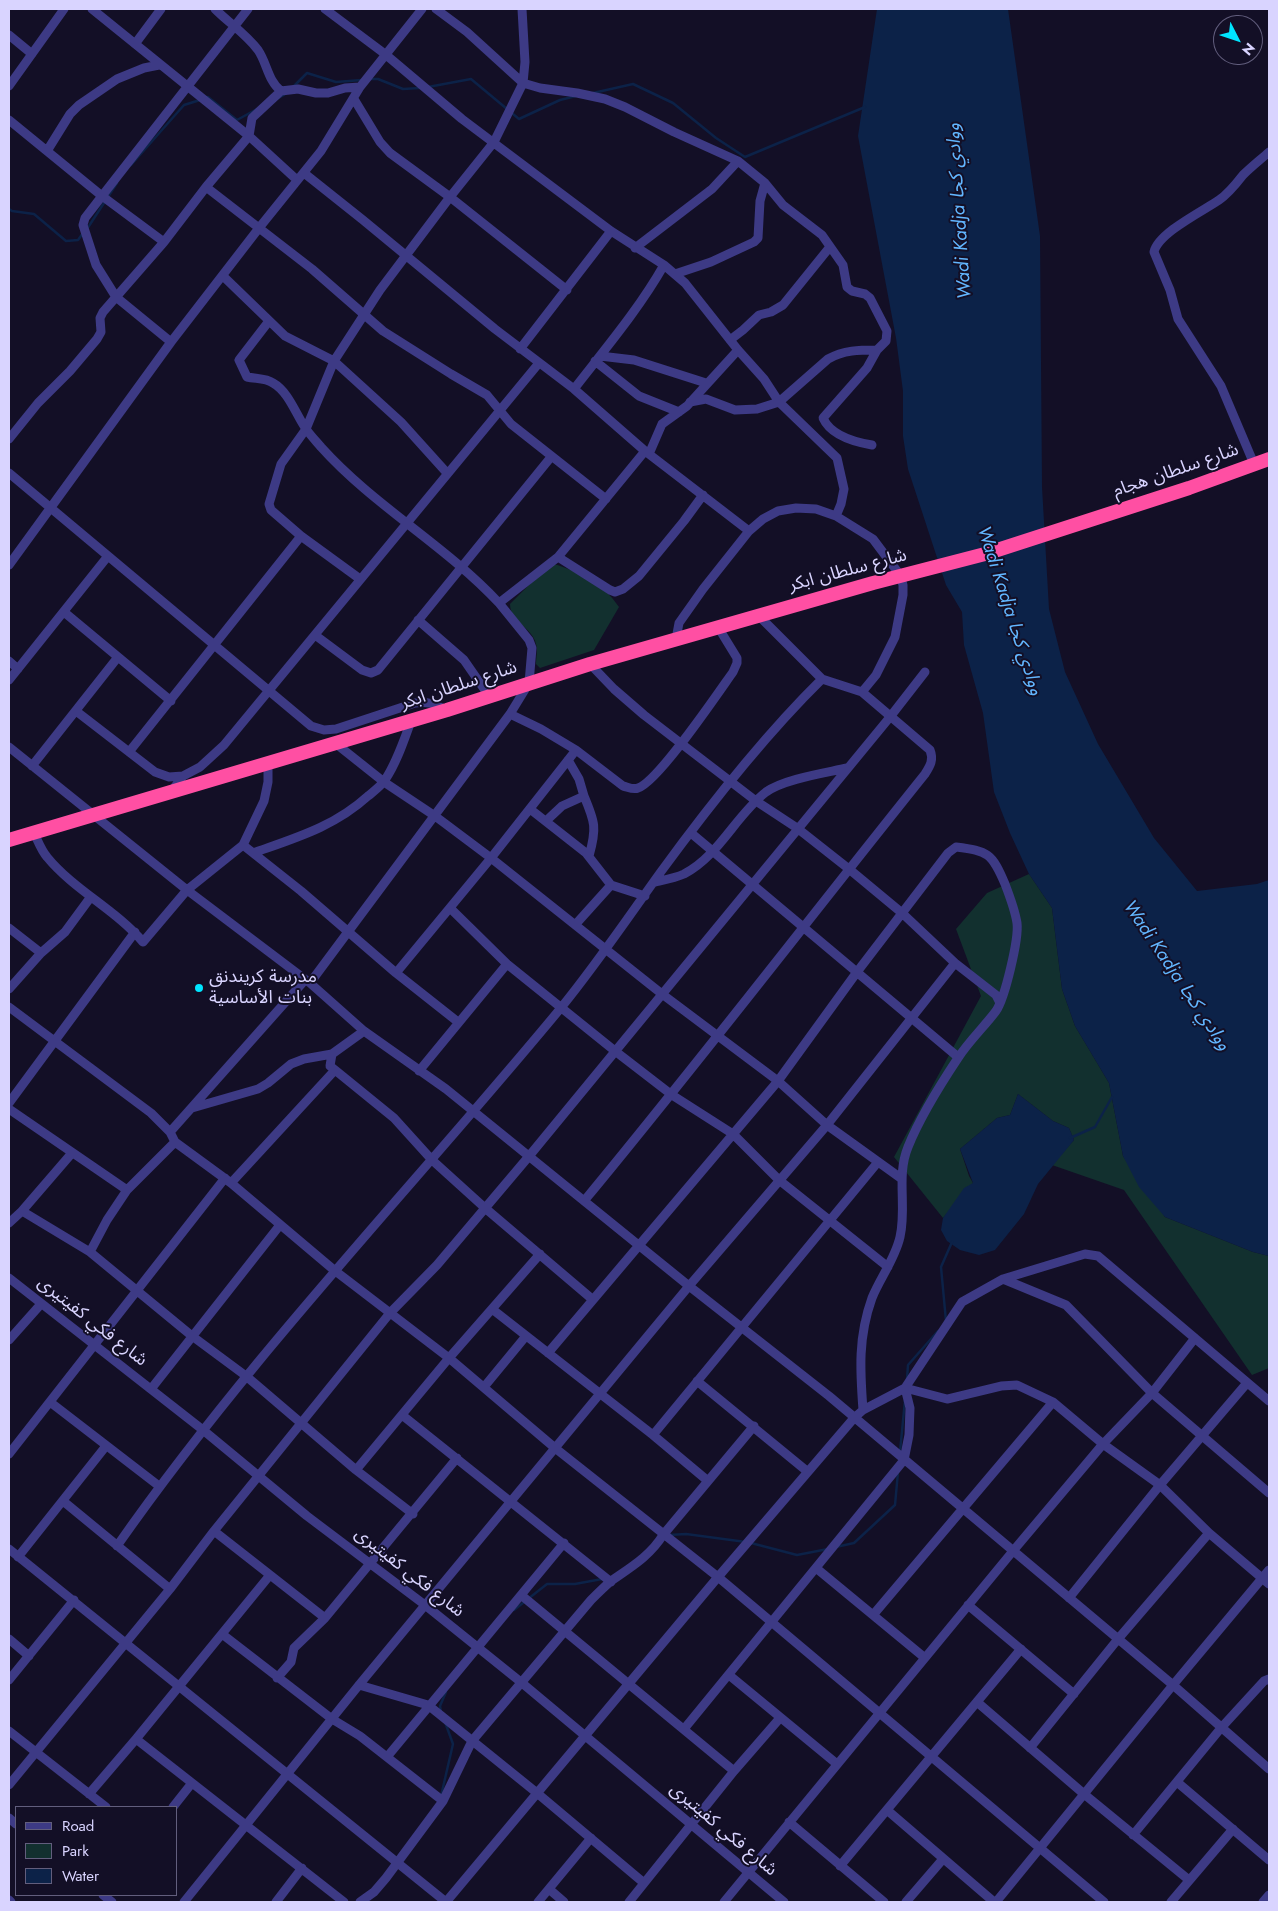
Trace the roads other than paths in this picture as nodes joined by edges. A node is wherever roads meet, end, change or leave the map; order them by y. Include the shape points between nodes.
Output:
1 (64, 9) edge
2 (92, 9) edge
3 (161, 9) edge
4 (215, 9) edge
5 (248, 9) edge
6 (325, 9) edge
7 (422, 9) edge
8 (436, 9) edge
9 (522, 9) edge
10 (234, 27) junction
11 (9, 35) edge
12 (135, 44) junction
13 (32, 54) junction
14 (385, 54) junction
15 (160, 65) junction
16 (523, 83) junction
17 (9, 86) edge
18 (188, 87) junction
19 (360, 87) junction
20 (281, 91) junction
21 (354, 99) junction
22 (9, 120) edge
23 (248, 136) junction
24 (494, 142) junction
25 (47, 151) junction
26 (1269, 152) edge
27 (738, 161) junction
28 (300, 177) junction
29 (765, 183) junction
30 (206, 187) junction
31 (102, 196) junction
32 (450, 197) junction
33 (259, 228) junction
34 (611, 231) junction
35 (164, 242) junction
36 (635, 248) junction
37 (829, 248) junction
38 (405, 256) junction
39 (664, 265) junction
40 (675, 274) junction
41 (223, 276) junction
42 (567, 290) junction
43 (116, 297) junction
44 (363, 315) junction
45 (268, 321) junction
46 (730, 340) junction
47 (171, 342) junction
48 (520, 350) junction
49 (738, 350) junction
50 (877, 350) junction
51 (598, 358) junction
52 (334, 362) junction
53 (539, 363) junction
54 (706, 383) junction
55 (574, 389) junction
56 (690, 402) junction
57 (779, 402) junction
58 (499, 412) junction
59 (679, 412) junction
60 (306, 430) junction
61 (9, 439) edge
62 (872, 444) dead end
63 (647, 453) junction
64 (551, 457) junction
65 (1269, 459) edge
66 (1254, 464) junction
67 (9, 473) edge
68 (447, 473) junction
69 (703, 495) junction
70 (606, 499) junction
71 (50, 509) junction
72 (836, 516) junction
73 (408, 524) junction
74 (749, 531) junction
75 (301, 536) junction
76 (108, 556) junction
77 (558, 557) junction
78 (9, 566) edge
79 (461, 566) junction
80 (920, 570) joint
81 (900, 575) junction
82 (360, 579) junction
83 (499, 603) junction
84 (64, 612) junction
85 (758, 615) junction
86 (418, 620) junction
87 (718, 627) junction
88 (315, 635) junction
89 (676, 639) junction
90 (215, 645) junction
91 (118, 657) junction
92 (9, 661) edge
93 (590, 664) junction
94 (18, 669) junction
95 (925, 672) dead end
96 (822, 679) junction
97 (9, 680) edge
98 (529, 683) junction
99 (269, 690) junction
100 (862, 692) junction
101 (489, 696) junction
102 (171, 701) junction
103 (447, 710) junction
104 (76, 711) junction
105 (510, 714) junction
106 (890, 717) junction
107 (411, 721) junction
108 (335, 743) junction
109 (681, 744) junction
110 (576, 750) junction
111 (10, 751) edge
112 (129, 752) junction
113 (568, 760) junction
114 (268, 763) junction
115 (32, 766) junction
116 (848, 768) junction
117 (183, 776) junction
118 (384, 782) junction
119 (731, 782) junction
120 (171, 792) junction
121 (584, 796) junction
122 (756, 801) junction
123 (530, 809) junction
124 (94, 815) junction
125 (435, 816) junction
126 (546, 821) junction
127 (797, 828) junction
128 (34, 833) junction
129 (691, 833) junction
130 (9, 840) edge
131 (243, 845) junction
132 (712, 851) junction
133 (253, 853) junction
134 (589, 856) junction
135 (491, 858) junction
136 (849, 869) junction
137 (654, 882) junction
138 (611, 885) junction
139 (753, 885) junction
140 (187, 890) junction
141 (645, 896) junction
142 (90, 898) junction
143 (450, 908) junction
144 (902, 913) junction
145 (576, 925) junction
146 (803, 926) junction
147 (9, 928) edge
148 (348, 931) junction
149 (135, 932) junction
150 (607, 951) junction
151 (40, 953) junction
152 (955, 963) junction
153 (506, 964) junction
154 (857, 972) junction
155 (396, 973) junction
156 (308, 982) junction
157 (9, 989) edge
158 (662, 994) junction
159 (1000, 1001) junction
160 (9, 1007) edge
161 (561, 1008) junction
162 (912, 1017) junction
163 (458, 1022) junction
164 (364, 1032) junction
165 (718, 1035) junction
166 (55, 1041) junction
167 (615, 1051) junction
168 (332, 1054) junction
169 (958, 1056) junction
170 (336, 1070) junction
171 (418, 1071) junction
172 (778, 1081) junction
173 (672, 1095) junction
174 (9, 1103) edge
175 (191, 1108) junction
176 (9, 1109) edge
177 (473, 1111) junction
178 (827, 1125) junction
179 (170, 1132) junction
180 (732, 1134) junction
181 (175, 1142) junction
182 (72, 1152) junction
183 (530, 1155) junction
184 (432, 1160) junction
185 (878, 1162) junction
186 (902, 1179) junction
187 (779, 1180) junction
188 (228, 1181) junction
189 (127, 1190) junction
190 (584, 1201) junction
191 (485, 1208) junction
192 (22, 1211) junction
193 (830, 1221) junction
194 (9, 1223) edge
195 (280, 1225) junction
196 (639, 1244) junction
197 (90, 1252) junction
198 (540, 1254) junction
199 (888, 1267) junction
200 (334, 1270) junction
201 (9, 1278) edge
202 (1003, 1279) junction
203 (689, 1286) junction
204 (137, 1292) junction
205 (592, 1299) junction
206 (41, 1304) junction
207 (492, 1309) junction
208 (390, 1313) junction
209 (741, 1327) junction
210 (192, 1336) junction
211 (526, 1336) junction
212 (1195, 1338) junction
213 (9, 1340) edge
214 (95, 1346) junction
215 (548, 1353) junction
216 (449, 1358) junction
217 (246, 1376) junction
218 (697, 1380) junction
219 (1247, 1383) junction
220 (484, 1387) junction
221 (151, 1388) junction
222 (905, 1388) junction
223 (1152, 1393) junction
224 (600, 1394) junction
225 (1269, 1400) edge
226 (50, 1402) junction
227 (1053, 1402) junction
228 (863, 1410) junction
229 (402, 1415) junction
230 (854, 1418) junction
231 (302, 1423) junction
232 (754, 1426) junction
233 (203, 1430) junction
234 (653, 1435) junction
235 (1201, 1436) junction
236 (1103, 1444) junction
237 (106, 1446) junction
238 (555, 1448) junction
239 (9, 1454) edge
240 (457, 1458) junction
241 (904, 1460) junction
242 (356, 1470) junction
243 (808, 1472) junction
244 (259, 1477) junction
245 (708, 1481) junction
246 (1160, 1485) junction
247 (158, 1486) junction
248 (1269, 1494) edge
249 (63, 1501) junction
250 (512, 1501) junction
251 (962, 1508) junction
252 (412, 1514) junction
253 (214, 1531) junction
254 (1209, 1533) junction
255 (663, 1535) junction
256 (564, 1543) junction
257 (117, 1546) junction
258 (9, 1549) edge
259 (1013, 1551) junction
260 (18, 1557) junction
261 (371, 1563) junction
262 (816, 1568) junction
263 (1269, 1570) edge
264 (270, 1575) junction
265 (718, 1577) junction
266 (1266, 1581) edge
267 (611, 1582) junction
268 (170, 1589) junction
269 (521, 1595) junction
270 (1070, 1598) junction
271 (74, 1600) junction
272 (425, 1605) junction
273 (968, 1605) junction
274 (873, 1615) junction
275 (325, 1618) junction
276 (773, 1622) junction
277 (565, 1631) junction
278 (222, 1634) junction
279 (1118, 1639) junction
280 (9, 1640) edge
281 (125, 1644) junction
282 (478, 1647) junction
283 (1021, 1649) junction
284 (29, 1656) junction
285 (925, 1658) junction
286 (729, 1675) junction
287 (277, 1678) junction
288 (1269, 1679) edge
289 (9, 1680) edge
290 (522, 1683) junction
291 (629, 1684) junction
292 (359, 1685) junction
293 (1173, 1685) junction
294 (178, 1686) junction
295 (1074, 1694) junction
296 (977, 1702) junction
297 (428, 1705) junction
298 (879, 1713) junction
299 (780, 1718) junction
300 (332, 1719) junction
301 (1221, 1728) junction
302 (684, 1729) junction
303 (9, 1731) edge
304 (586, 1736) junction
305 (136, 1738) junction
306 (472, 1741) junction
307 (1030, 1748) junction
308 (35, 1752) junction
309 (387, 1757) junction
310 (932, 1757) junction
311 (837, 1764) junction
312 (1269, 1769) edge
313 (734, 1771) junction
314 (288, 1773) junction
315 (1177, 1782) junction
316 (192, 1783) junction
317 (9, 1785) edge
318 (537, 1792) junction
319 (88, 1794) junction
320 (1084, 1794) junction
321 (443, 1801) junction
322 (105, 1806) edge
323 (174, 1806) edge
324 (887, 1810) junction
325 (789, 1822) junction
326 (245, 1825) junction
327 (692, 1825) junction
328 (1233, 1829) junction
329 (1133, 1835) junction
330 (591, 1838) junction
331 (1040, 1848) junction
332 (943, 1859) junction
333 (1269, 1860) edge
334 (398, 1863) junction
335 (840, 1866) junction
336 (302, 1868) junction
337 (748, 1872) junction
338 (1189, 1880) junction
339 (644, 1883) junction
340 (549, 1889) junction
341 (1269, 1895) edge
342 (103, 1897) edge
343 (112, 1902) edge
344 (184, 1902) edge
345 (276, 1902) edge
346 (344, 1902) edge
347 (360, 1902) edge
348 (446, 1902) edge
349 (538, 1902) edge
350 (564, 1902) edge
351 (629, 1902) edge
352 (724, 1902) edge
353 (784, 1902) edge
354 (884, 1902) edge
355 (906, 1902) edge
356 (995, 1902) edge
357 (1104, 1902) edge
358 (1171, 1902) edge
359 (1263, 1902) edge

1 - 13 street
2 - 12 street
3 - 12 street
4 - 10 street
5 - 10 street
6 - 14 street
7 - 14 street
8 - 16 street via 467,32
9 - 16 street via 526,62
10 - 18 street
10 - 20 street via 258,50 274,84
11 - 13 street
12 - 15 street
13 - 17 street
14 - 19 street
14 - 24 street
15 - 18 street
15 - 25 street via 117,79 79,105
16 - 24 street
16 - 27 street via 625,106
18 - 23 street
18 - 31 street
19 - 20 street via 328,93 298,89
19 - 21 street
20 - 23 street via 252,118
21 - 28 street
21 - 32 street via 390,154
22 - 25 street
23 - 28 street
23 - 30 street
24 - 32 street
24 - 34 street
25 - 31 street
26 - 66 street via 1221,199 1170,233 1155,246 1154,252 1178,319 1221,386
27 - 29 street
27 - 36 street via 712,189
28 - 33 street
28 - 38 street via 363,220
29 - 37 street via 783,205 822,235
29 - 40 street via 760,201 758,238 711,262
30 - 33 street
30 - 35 street
31 - 35 street
31 - 43 street via 85,218 84,232 96,265
32 - 38 street
32 - 42 street
33 - 41 street
33 - 44 street via 312,269
34 - 36 street
34 - 42 street
35 - 43 street
36 - 39 street
37 - 46 street via 783,305 759,315
37 - 50 street via 843,265 847,287 870,298 885,325 887,338
38 - 44 street
38 - 48 street
39 - 40 street
39 - 51 street
40 - 46 street via 694,292
41 - 45 street
41 - 47 street
42 - 48 street
43 - 47 street
43 - 61 street via 101,316 101,332 97,339
44 - 52 street
44 - 58 street via 383,331 487,395
45 - 52 street via 285,336
45 - 60 street via 239,360 248,378 266,380 281,390
46 - 49 street
47 - 71 street
48 - 53 street
49 - 54 street
49 - 57 street
50 - 57 street via 836,354
50 - 62 street via 866,368 823,418 826,426 840,435
51 - 54 street via 634,360
51 - 55 street
51 - 59 street via 639,396
52 - 60 street
52 - 68 street via 400,422
53 - 55 street
53 - 58 street
54 - 56 street
55 - 63 street
56 - 57 street via 706,399 734,410 757,409
56 - 59 street
57 - 72 street via 837,458 844,489
58 - 64 street
58 - 68 street
59 - 63 street via 662,424
60 - 73 street via 337,465
60 - 75 street via 281,464 269,504 271,510
63 - 69 street
63 - 70 street
64 - 70 street
64 - 79 street
65 - 66 highway, شارع سلطان هجام
66 - 80 highway, شارع سلطان هجام via 992,551
67 - 71 street
68 - 73 street
69 - 74 street
69 - 77 street via 639,576 623,590 610,590
70 - 77 street
71 - 76 street
71 - 78 street
72 - 74 street via 816,509 778,511
72 - 81 street via 873,539
73 - 79 street
73 - 82 street
74 - 89 street via 679,623
75 - 82 street
75 - 90 street
76 - 84 street
76 - 90 street
77 - 83 street
79 - 83 street
79 - 86 street
80 - 81 highway, شارع سلطان ابكر
81 - 85 highway, شارع سلطان ابكر
81 - 100 street via 903,595 895,637 876,675
82 - 88 street
83 - 98 street via 531,644
84 - 91 street
84 - 94 street
85 - 87 highway, شارع سلطان ابكر
85 - 96 street
86 - 88 street via 387,660 371,673 362,670
86 - 101 street via 464,660
87 - 89 highway, شارع سلطان ابكر
87 - 109 street via 737,663
88 - 99 street
89 - 93 highway, شارع سلطان ابكر
90 - 99 street
90 - 102 street
91 - 102 street
91 - 104 street
92 - 94 street
93 - 98 highway, شارع سلطان ابكر
93 - 109 street via 626,700
94 - 97 street
95 - 106 street
96 - 100 street
96 - 119 street
98 - 101 highway, شارع سلطان ابكر
98 - 105 street
99 - 103 street via 312,726 324,730 350,726 415,703 430,702
99 - 117 street via 224,745 204,764
100 - 106 street
101 - 103 highway, شارع سلطان ابكر
102 - 112 street
103 - 107 highway, شارع سلطان ابكر
104 - 112 street
104 - 115 street
105 - 110 street
105 - 125 street
106 - 116 street
106 - 136 street via 930,750 931,763
107 - 108 highway, شارع سلطان ابكر
107 - 118 street
108 - 114 highway, شارع سلطان ابكر
108 - 118 street
109 - 110 street via 648,780 639,788 632,789 623,786
109 - 119 street
110 - 113 street
111 - 115 street
112 - 117 street via 159,774
113 - 121 street
113 - 123 street
114 - 120 highway, شارع سلطان ابكر
114 - 131 street via 264,801
115 - 124 street
116 - 122 street via 781,785
116 - 127 street
117 - 120 street
118 - 125 street
118 - 133 street via 330,824
119 - 122 street
119 - 129 street
120 - 124 highway, شارع سلطان ابكر
121 - 126 street via 562,806
121 - 134 street via 594,821 594,839
122 - 127 street
122 - 132 street
123 - 126 street
123 - 135 street
124 - 128 highway, شارع سلطان ابكر
124 - 140 street
125 - 135 street
125 - 148 street
126 - 134 street
127 - 136 street
127 - 139 street
128 - 130 highway, شارع سلطان ابكر
128 - 142 street via 47,858
129 - 132 street
129 - 137 street
131 - 133 street
131 - 140 street
132 - 137 street via 685,874
132 - 139 street
133 - 148 street
134 - 138 street
135 - 143 street
135 - 145 street
136 - 144 street
136 - 146 street
137 - 141 street
138 - 141 street
138 - 145 street
139 - 146 street
139 - 158 street
140 - 149 street via 143,942
140 - 156 street
141 - 150 street
142 - 149 street
142 - 151 street via 65,932
143 - 153 street
143 - 155 street
144 - 152 street
144 - 154 street
144 - 159 street via 956,847 979,850 990,856 1011,898 1017,925 1010,975
145 - 150 street
146 - 154 street
146 - 165 street
147 - 151 street
148 - 155 street
148 - 156 street
149 - 166 street
150 - 158 street
150 - 161 street
151 - 157 street
152 - 159 street
152 - 162 street
153 - 161 street
153 - 163 street
154 - 162 street
154 - 172 street
155 - 163 street
156 - 164 street
156 - 175 street
158 - 165 street
158 - 167 street
159 - 169 street
160 - 166 street
161 - 167 street
161 - 177 street
162 - 169 street
162 - 178 street
163 - 171 street
164 - 168 street
164 - 171 street
165 - 172 street
165 - 173 street
166 - 174 street
166 - 179 street via 151,1113
167 - 173 street
167 - 183 street
168 - 170 street via 330,1066
168 - 175 street via 291,1064 258,1089
169 - 186 street via 908,1147
170 - 184 street via 394,1118
170 - 188 street
171 - 177 street
172 - 178 street
172 - 180 street
173 - 180 street
173 - 190 street
175 - 179 street
176 - 182 street
177 - 183 street
177 - 184 street
178 - 185 street
178 - 187 street
179 - 181 street
180 - 187 street
180 - 196 street
181 - 188 street
181 - 189 street
182 - 189 street
182 - 192 street
183 - 190 street
183 - 191 street
184 - 191 street
184 - 200 street
185 - 186 street
185 - 193 street
186 - 199 street via 900,1237
187 - 193 street
187 - 203 street
188 - 195 street
188 - 204 street
189 - 197 street
190 - 196 street
191 - 198 street
191 - 208 street via 437,1265
192 - 194 street
192 - 197 street
193 - 199 street
193 - 209 street
195 - 200 street
195 - 210 street
196 - 203 street
196 - 205 street
197 - 204 street
198 - 205 street
198 - 207 street
199 - 228 street via 862,1330
200 - 208 street
200 - 217 street
201 - 206 street, شارع فكي كفيتيرى
202 - 212 street via 1085,1254 1098,1256
202 - 222 street via 962,1302
202 - 223 street via 1066,1305
203 - 209 street
203 - 224 street
204 - 210 street
204 - 214 street
205 - 215 street
206 - 213 street
206 - 214 street, شارع فكي كفيتيرى
207 - 211 street
207 - 216 street
208 - 216 street
208 - 231 street
209 - 218 street
209 - 230 street
210 - 217 street
210 - 221 street
211 - 215 street
211 - 220 street
212 - 219 street
212 - 223 street
214 - 221 street, شارع فكي كفيتيرى
214 - 226 street
215 - 224 street
216 - 220 street
216 - 229 street
217 - 231 street
217 - 233 street
218 - 232 street
218 - 234 street
219 - 225 street
219 - 235 street
220 - 238 street
221 - 233 street, شارع فكي كفيتيرى
222 - 227 street via 947,1399 1017,1385
222 - 228 street
222 - 241 street via 910,1408
223 - 235 street
223 - 236 street
224 - 234 street
224 - 238 street
226 - 237 street
226 - 239 street
227 - 236 street
227 - 251 street
228 - 230 street
229 - 240 street
229 - 242 street
230 - 241 street
230 - 243 street
231 - 242 street
231 - 244 street
232 - 243 street
232 - 245 street
233 - 244 street, شارع فكي كفيتيرى
233 - 247 street
234 - 245 street
235 - 246 street
235 - 248 street
236 - 246 street
236 - 259 street
237 - 247 street
237 - 249 street
238 - 250 street
238 - 255 street
240 - 250 street
240 - 252 street
241 - 251 street
241 - 262 street
242 - 252 street
243 - 265 street
244 - 253 street
244 - 261 street, شارع فكي كفيتيرى
245 - 255 street
246 - 254 street
246 - 270 street
247 - 257 street
249 - 257 street
249 - 260 street
250 - 256 street
250 - 272 street
251 - 259 street
251 - 274 street
252 - 261 street
253 - 264 street
253 - 268 street
254 - 266 street
254 - 279 street
255 - 265 street
255 - 267 street via 648,1554
256 - 267 street
256 - 269 street
257 - 268 street
258 - 260 street
259 - 270 street
259 - 273 street
260 - 271 street
261 - 272 street, شارع فكي كفيتيرى
261 - 275 street
262 - 274 street
262 - 276 street
263 - 266 street
264 - 275 street
264 - 278 street
265 - 276 street
265 - 291 street
266 - 293 street
267 - 277 street
268 - 281 street
269 - 277 street
269 - 282 street
270 - 279 street
271 - 281 street
271 - 284 street
272 - 282 street, شارع فكي كفيتيرى
272 - 292 street
273 - 283 street
273 - 285 street
274 - 285 street
275 - 287 street via 294,1648 291,1662
276 - 286 street
276 - 298 street
277 - 290 street
277 - 291 street
278 - 287 street
278 - 294 street
279 - 293 street
279 - 295 street
280 - 284 street
281 - 294 street
281 - 308 street
282 - 290 street, شارع فكي كفيتيرى
282 - 297 street
283 - 295 street
283 - 296 street
284 - 289 street
285 - 298 street
286 - 299 street
286 - 302 street
287 - 300 street
288 - 301 street
290 - 304 street, شارع فكي كفيتيرى
290 - 306 street
291 - 302 street
291 - 304 street
292 - 297 street
292 - 300 street
293 - 301 street
293 - 320 street
294 - 305 street
294 - 314 street
295 - 307 street
296 - 307 street
296 - 310 street
297 - 306 street
297 - 309 street
298 - 310 street
298 - 311 street
299 - 311 street
299 - 313 street
300 - 309 street
300 - 314 street
301 - 312 street
301 - 315 street
302 - 313 street
303 - 308 street
304 - 318 street
304 - 327 street, شارع فكي كفيتيرى
305 - 316 street
305 - 319 street
306 - 318 street
306 - 321 street
307 - 320 street
308 - 317 street
308 - 319 street
309 - 321 street
310 - 324 street
310 - 331 street
311 - 325 street
313 - 327 street
314 - 326 street
314 - 334 street
315 - 328 street
315 - 329 street
316 - 323 street
316 - 326 street
318 - 330 street
318 - 348 street
319 - 322 street
320 - 329 street
320 - 331 street
321 - 334 street
324 - 332 street
324 - 335 street
325 - 335 street
325 - 337 street
326 - 336 street
326 - 344 street
327 - 337 street, شارع فكي كفيتيرى
327 - 339 street
328 - 333 street
328 - 338 street
329 - 338 street
330 - 339 street
330 - 340 street
331 - 356 street
331 - 357 street
332 - 355 street
332 - 356 street
334 - 347 street via 380,1886
334 - 348 street
335 - 354 street
336 - 345 street
336 - 346 street
337 - 352 street
337 - 353 street, شارع فكي كفيتيرى
338 - 358 street
339 - 351 street
340 - 349 street
340 - 350 street
341 - 359 street
342 - 343 street

